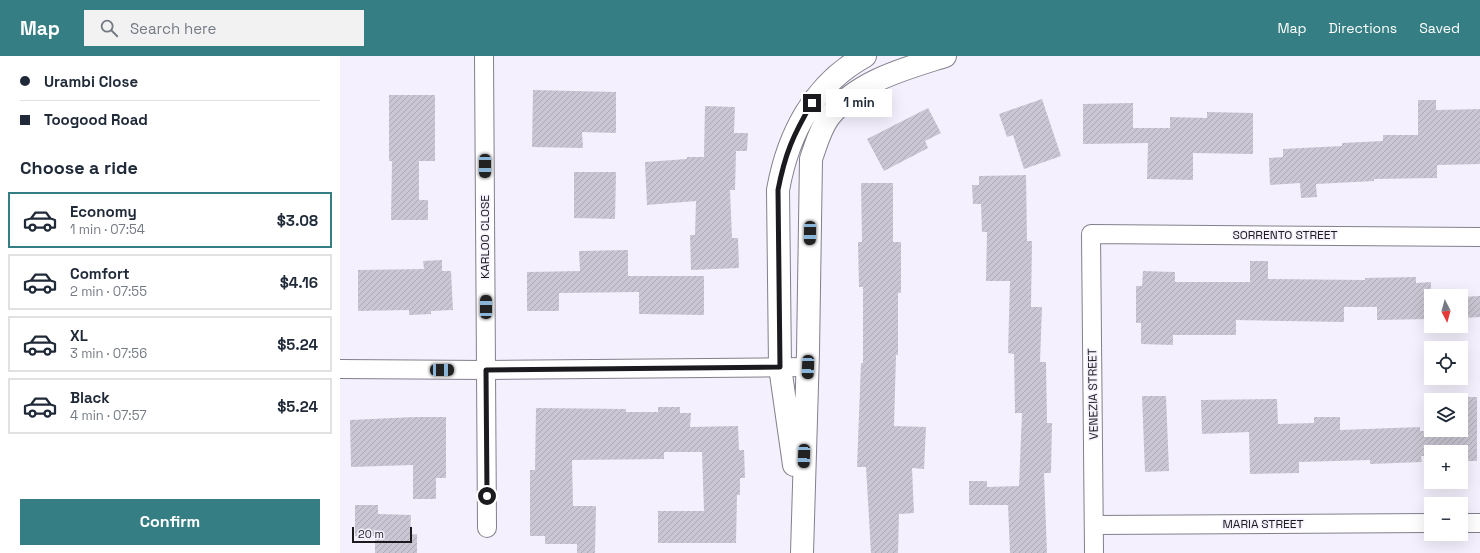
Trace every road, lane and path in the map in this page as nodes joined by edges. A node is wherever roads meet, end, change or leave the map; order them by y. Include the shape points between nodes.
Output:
1 (484, 56) edge
2 (865, 56) edge
3 (945, 56) edge
4 (1090, 234) joint
5 (1480, 237) edge
6 (780, 367) junction
7 (808, 367) junction
8 (340, 369) edge
9 (486, 370) junction
10 (802, 516) junction
11 (1424, 523) edge
12 (1468, 523) edge
13 (1480, 523) edge
14 (1094, 525) junction
15 (487, 528) dead end
16 (802, 553) edge
17 (1094, 553) edge

1 - 9 street, KARLOO CLOSE
2 - 6 street via 832,79 812,103 794,134 783,162 778,190
3 - 7 street via 884,76 867,86 845,101 829,117 818,137 811,159
4 - 5 street, SORRENTO STREET
4 - 14 street, VENEZIA STREET
6 - 7 street
6 - 9 street
6 - 10 street
7 - 10 street
8 - 9 street
9 - 15 street, KARLOO CLOSE
10 - 16 street
11 - 14 street, MARIA STREET
12 - 13 street
14 - 17 street, VENEZIA STREET

